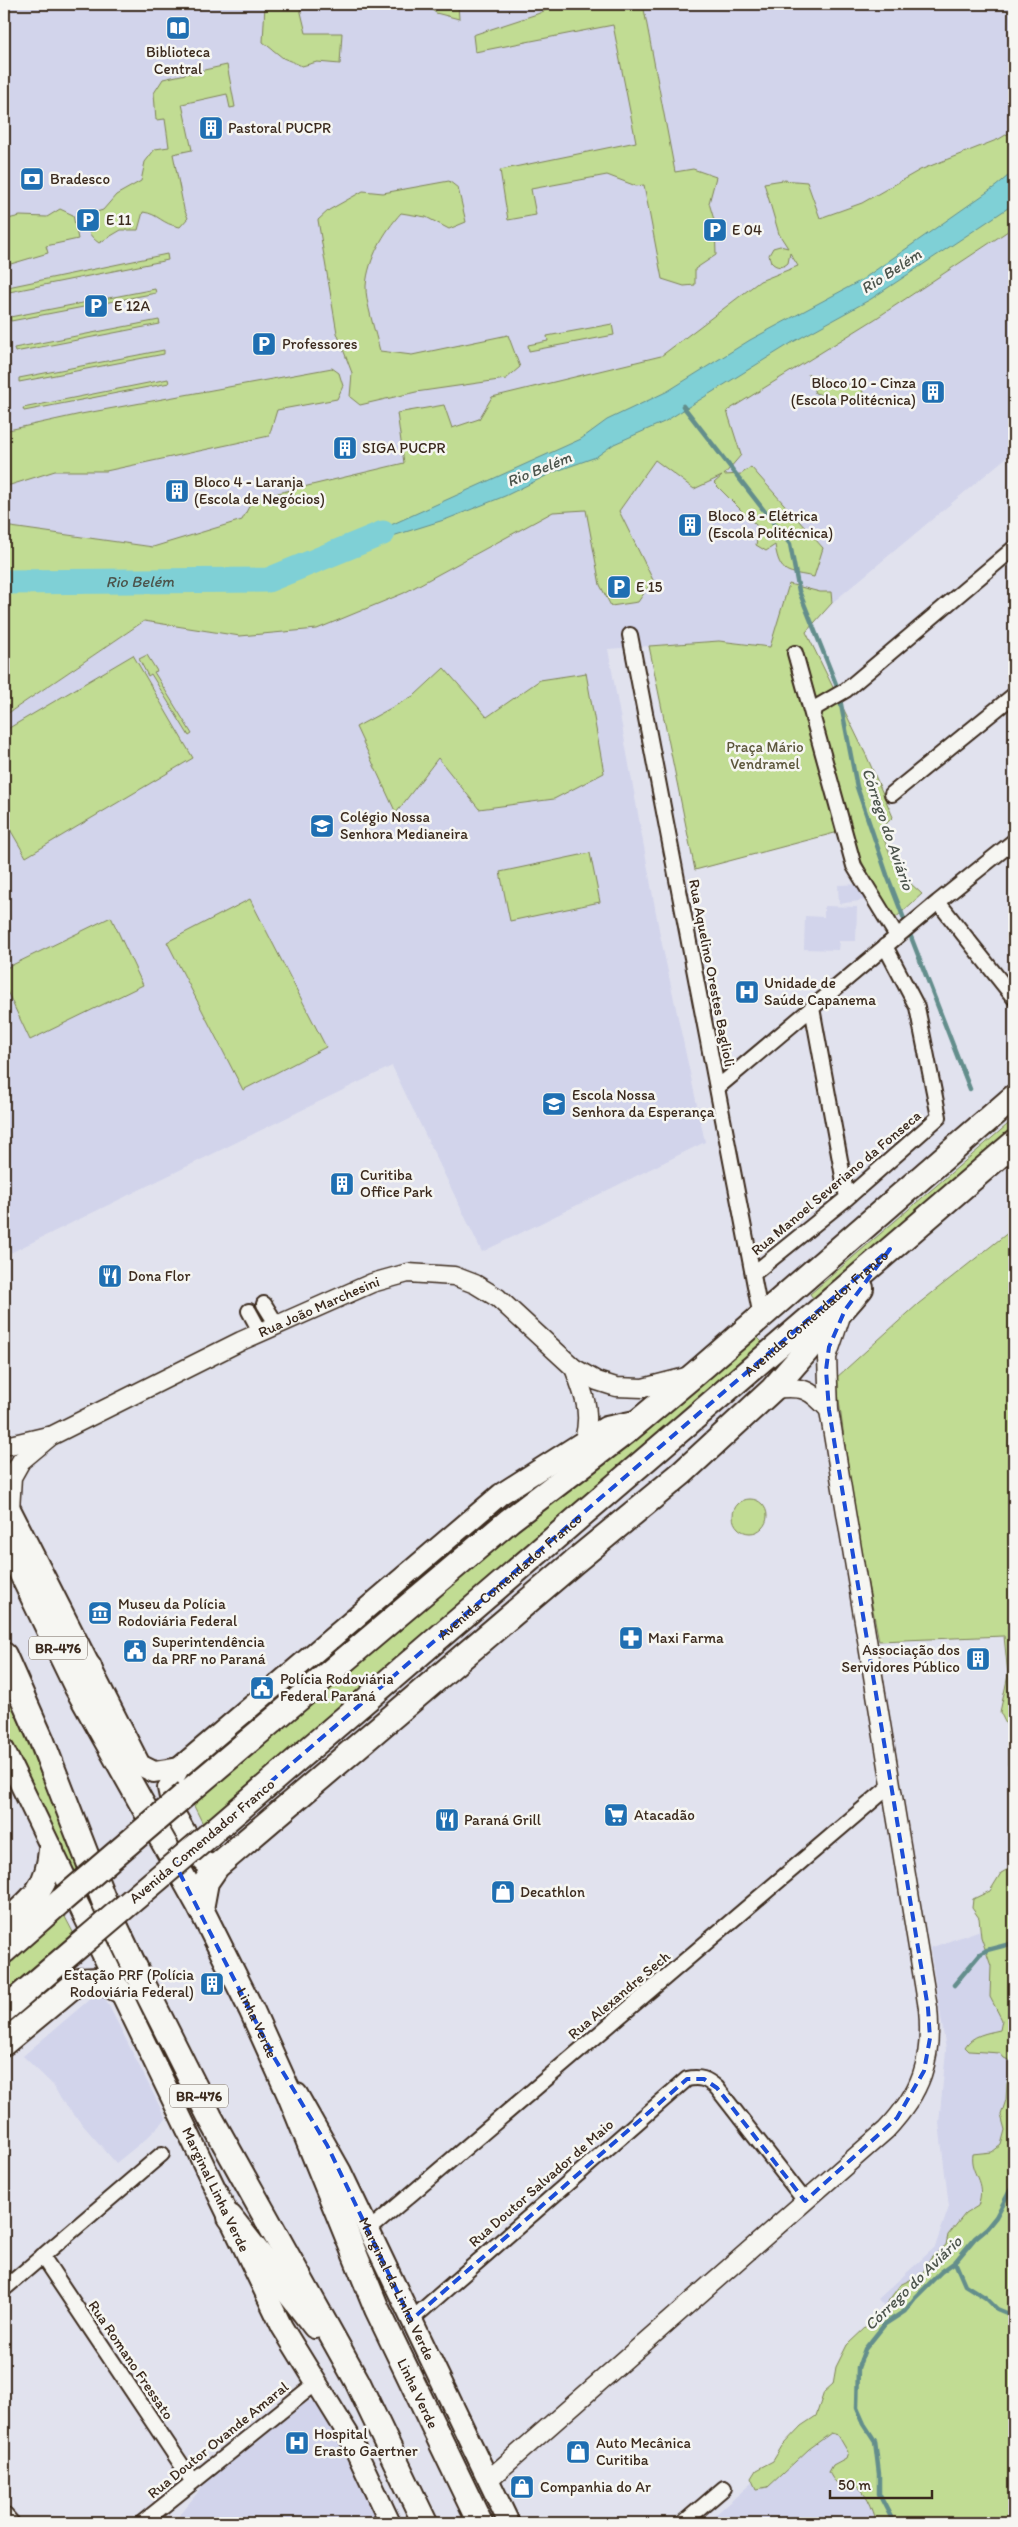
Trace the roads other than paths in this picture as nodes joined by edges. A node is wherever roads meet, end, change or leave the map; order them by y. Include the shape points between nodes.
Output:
1 (1013, 553) edge
2 (630, 635) dead end
3 (795, 653) dead end
4 (1014, 695) edge
5 (814, 719) junction
6 (892, 794) dead end
7 (1014, 840) edge
8 (934, 905) junction
9 (900, 934) junction
10 (885, 946) junction
11 (1014, 998) edge
12 (812, 1008) junction
13 (718, 1087) junction
14 (1014, 1097) edge
15 (1014, 1143) edge
16 (847, 1198) junction
17 (890, 1250) junction
18 (753, 1274) junction
19 (264, 1304) dead end
20 (845, 1310) junction
21 (250, 1311) dead end
22 (761, 1317) junction
23 (269, 1329) junction
24 (574, 1368) junction
25 (695, 1374) junction
26 (773, 1389) junction
27 (828, 1410) junction
28 (640, 1420) junction
29 (51, 1436) junction
30 (584, 1439) junction
31 (4, 1444) edge
32 (712, 1444) junction
33 (572, 1472) junction
34 (596, 1502) junction
35 (7, 1503) edge
36 (4, 1537) edge
37 (4, 1655) edge
38 (89, 1667) junction
39 (4, 1750) edge
40 (115, 1758) junction
41 (179, 1768) junction
42 (891, 1785) junction
43 (51, 1850) junction
44 (217, 1866) junction
45 (201, 1909) junction
46 (4, 1924) edge
47 (4, 1951) edge
48 (119, 1990) junction
49 (4, 2010) edge
50 (4, 2044) edge
51 (275, 2059) junction
52 (162, 2154) dead end
53 (805, 2201) junction
54 (230, 2217) junction
55 (368, 2230) junction
56 (42, 2256) junction
57 (4, 2289) edge
58 (411, 2320) junction
59 (357, 2381) junction
60 (316, 2383) junction
61 (488, 2480) junction
62 (193, 2482) junction
63 (724, 2488) dead end
64 (4, 2514) edge
65 (12, 2523) edge
66 (142, 2523) edge
67 (390, 2523) edge
68 (425, 2523) edge
69 (480, 2523) edge
70 (509, 2523) edge
71 (683, 2523) edge

1 - 5 street via 846,690 815,708
2 - 13 street, Rua Aquelino Orestes Baglioli
3 - 5 street
4 - 6 street
5 - 9 street via 854,866
7 - 8 street
8 - 9 street
8 - 11 street
9 - 10 street
10 - 12 street
10 - 16 street, Rua Manoel Severiano da Fonseca via 917,1007 939,1117
12 - 13 street
12 - 16 street
13 - 18 street, Rua Aquelino Orestes Baglioli
14 - 22 highway
15 - 17 highway, Avenida Comendador Franco
16 - 18 street, Rua Manoel Severiano da Fonseca
17 - 20 highway
17 - 34 highway, Avenida Comendador Franco
18 - 22 street, Rua Aquelino Orestes Baglioli
19 - 23 street
20 - 26 highway
20 - 27 street via 832,1337 827,1358
21 - 23 street
22 - 25 highway
23 - 24 street, Rua João Marchesini via 372,1283 408,1273 454,1276 498,1298
23 - 29 street, Rua João Marchesini
24 - 25 street, Rua João Marchesini via 597,1381 632,1389
24 - 30 street, Rua João Marchesini via 585,1395 589,1418
25 - 28 highway
26 - 27 street via 806,1389
26 - 32 highway
27 - 42 street
28 - 30 main road via 606,1427
28 - 33 highway
29 - 31 street, Rua João Marchesini
29 - 35 street, Rua João Marchesini via 21,1461 12,1477
30 - 33 street, Rua João Marchesini
30 - 41 main road via 501,1494
32 - 34 highway via 676,1454
32 - 44 highway via 655,1496
33 - 47 highway, bridge via 510,1520
34 - 49 highway, Avenida Comendador Franco, bridge
35 - 38 main road
36 - 40 highway, Linha Verde / BR-476 via 77,1688
37 - 59 highway, BR-476 via 52,1765 104,1899 140,1978 210,2117
38 - 40 highway
38 - 41 main road via 140,1765 154,1772
39 - 43 main road, Marginal Linha Verde
40 - 45 highway, Linha Verde / BR-476
41 - 44 main road via 168,1788 173,1811 201,1859
42 - 53 street via 928,2008 928,2055 917,2088 897,2118
42 - 55 street, Rua Alexandre Sech
43 - 46 highway via 50,1866 42,1888
43 - 48 main road, Marginal Linha Verde
44 - 45 highway via 203,1890
45 - 51 highway, Linha Verde / BR-476
48 - 50 highway via 99,1980 79,1981
48 - 54 main road, Marginal Linha Verde
51 - 55 main road, Marginal da Linha Verde via 328,2144
51 - 69 highway, Linha Verde / BR-476 via 366,2283
52 - 56 street
53 - 58 street, Rua Doutor Salvador de Maio via 717,2088 696,2077 678,2084
53 - 61 street
54 - 59 highway
54 - 60 main road, Marginal Linha Verde via 282,2327
55 - 58 main road, Marginal da Linha Verde
56 - 57 street
56 - 62 street, Rua Romano Fressato
58 - 61 main road, Marginal da Linha Verde
59 - 68 highway, BR-476
60 - 62 street, Rua Doutor Ovande Amaral
60 - 67 main road, Marginal Linha Verde via 348,2434
61 - 70 main road, Marginal da Linha Verde
62 - 66 street, Rua Doutor Ovande Amaral
63 - 71 street
64 - 65 street

